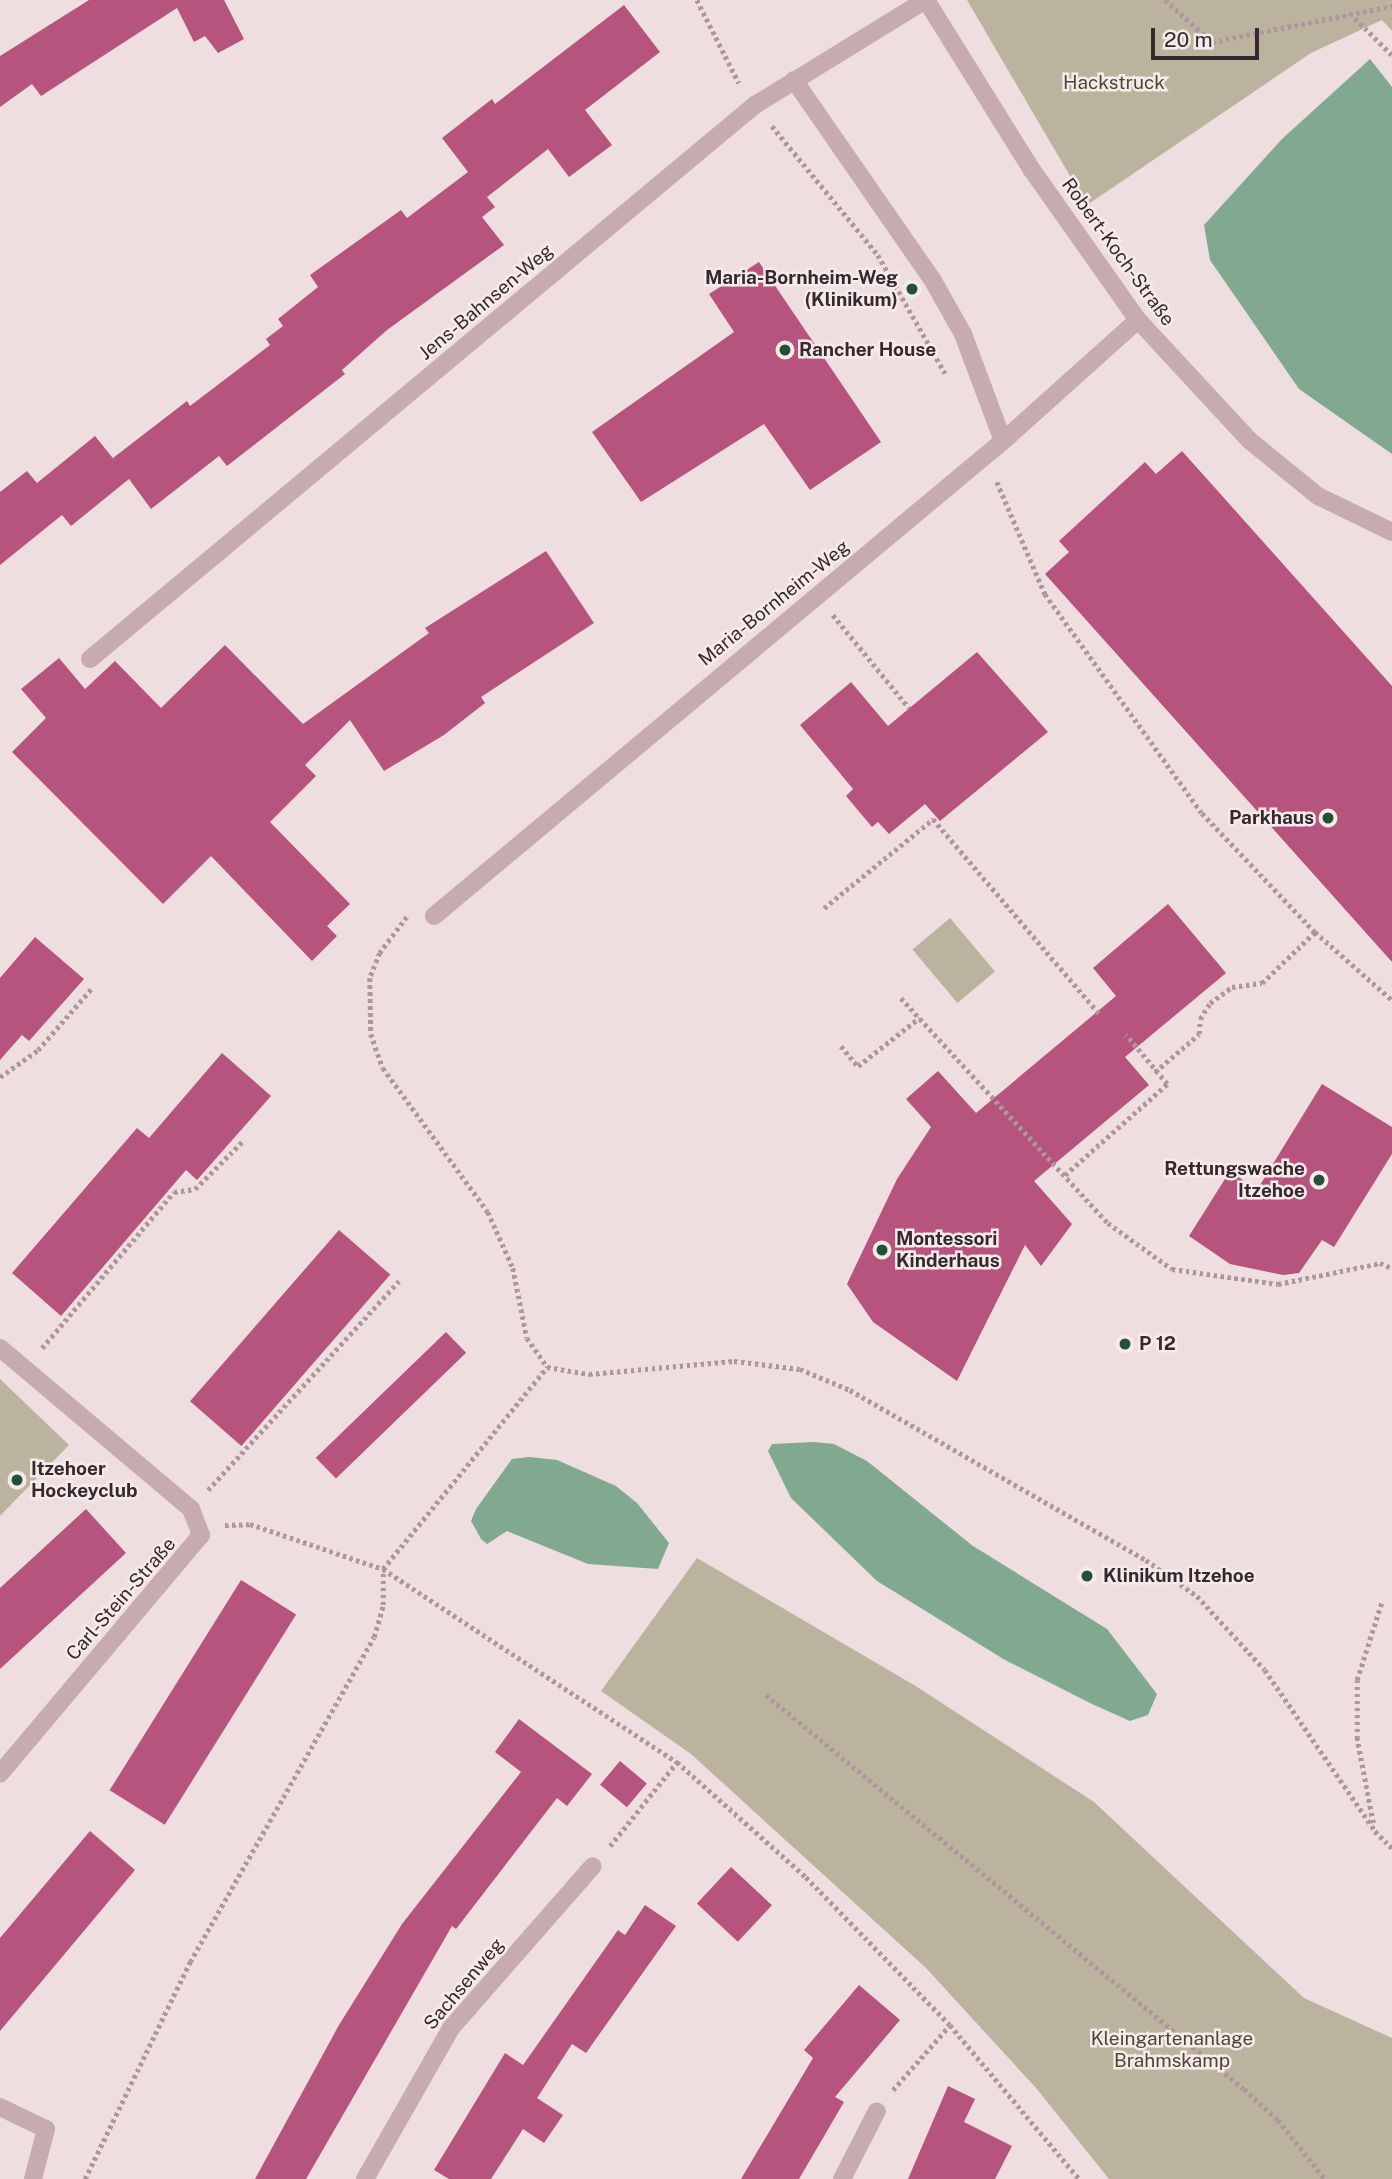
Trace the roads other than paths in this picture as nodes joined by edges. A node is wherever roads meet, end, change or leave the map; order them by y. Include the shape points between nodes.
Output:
1 (926, 0) edge
2 (794, 80) junction
3 (1138, 320) junction
4 (1003, 441) junction
5 (1392, 532) edge
6 (90, 659) dead end
7 (434, 916) road end
8 (0, 1348) edge
9 (0, 1774) edge
10 (593, 1867) road end
11 (0, 2107) edge
12 (877, 2111) road end
13 (33, 2179) edge
14 (365, 2179) edge
15 (842, 2179) edge

1 - 2 street, Jens-Bahnsen-Weg
1 - 3 street, Robert-Koch-Straße via 1010,136
2 - 4 street via 932,279 963,334
2 - 6 street, Jens-Bahnsen-Weg via 755,105
3 - 4 street, Maria-Bornheim-Weg
3 - 5 street, Robert-Koch-Straße via 1249,440 1318,496
4 - 7 street, Maria-Bornheim-Weg
8 - 9 street, Carl-Stein-Straße via 191,1509 200,1526 197,1545
10 - 14 street, Sachsenweg via 452,2028
11 - 13 street via 46,2129
12 - 15 street

